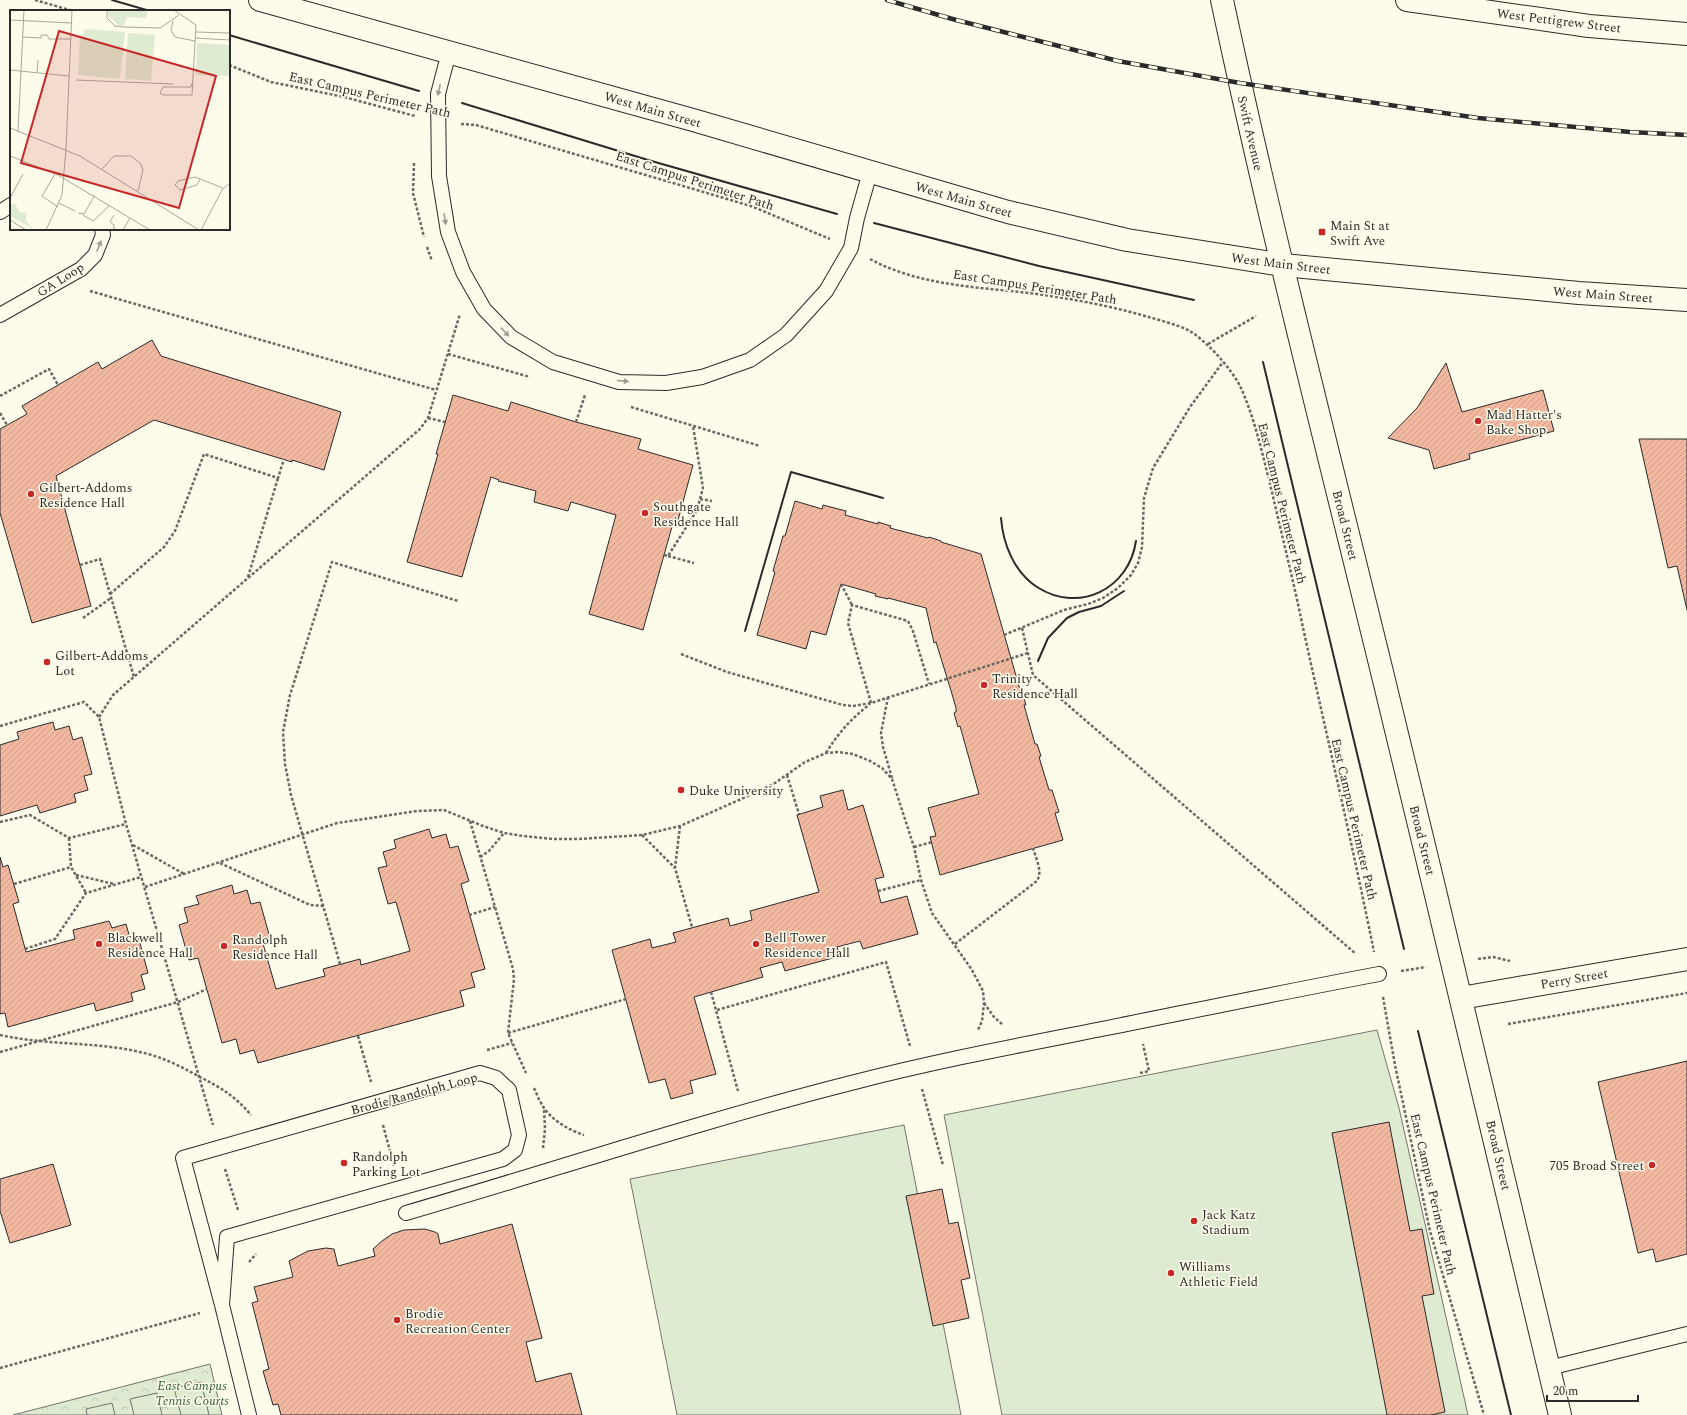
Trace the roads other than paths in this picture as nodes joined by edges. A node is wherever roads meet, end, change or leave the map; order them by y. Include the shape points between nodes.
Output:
1 (260, 0) edge
2 (1222, 0) edge
3 (1407, 0) edge
4 (1687, 34) edge
5 (449, 52) junction
6 (870, 172) junction
7 (10, 206) edge
8 (0, 212) edge
9 (102, 230) edge
10 (1283, 265) junction
11 (1687, 300) edge
12 (0, 315) edge
13 (1687, 958) edge
14 (1379, 974) road end
15 (1461, 998) junction
16 (406, 1213) dead end
17 (222, 1305) junction
18 (1687, 1334) edge
19 (1549, 1368) junction
20 (249, 1415) edge
21 (1560, 1415) edge

1 - 5 main road, West Main Street
2 - 10 main road, Swift Avenue
3 - 4 main road, West Pettigrew Street via 1589,26
5 - 6 main road, West Main Street
5 -> 6 lane via 438,94 439,176 448,232 463,272 484,309 511,338 553,362 620,382 666,383 702,377 750,360 786,335 826,290 851,248
6 - 10 main road, West Main Street via 1008,212 1127,240
7 - 8 lane
12 -> 9 lane, GA Loop via 81,269 95,255 103,235
10 - 11 main road, West Main Street via 1579,293
10 - 15 main road, Broad Street
13 - 15 main road, Perry Street
14 - 16 lane via 916,1067 849,1083
15 - 19 main road, Broad Street
17 - 17 lane, Brodie/Randolph Loop via 183,1158 480,1073 496,1078 509,1090 519,1135 515,1150 503,1159 227,1237
17 - 20 lane
18 - 19 lane
19 - 21 main road, Broad Street

